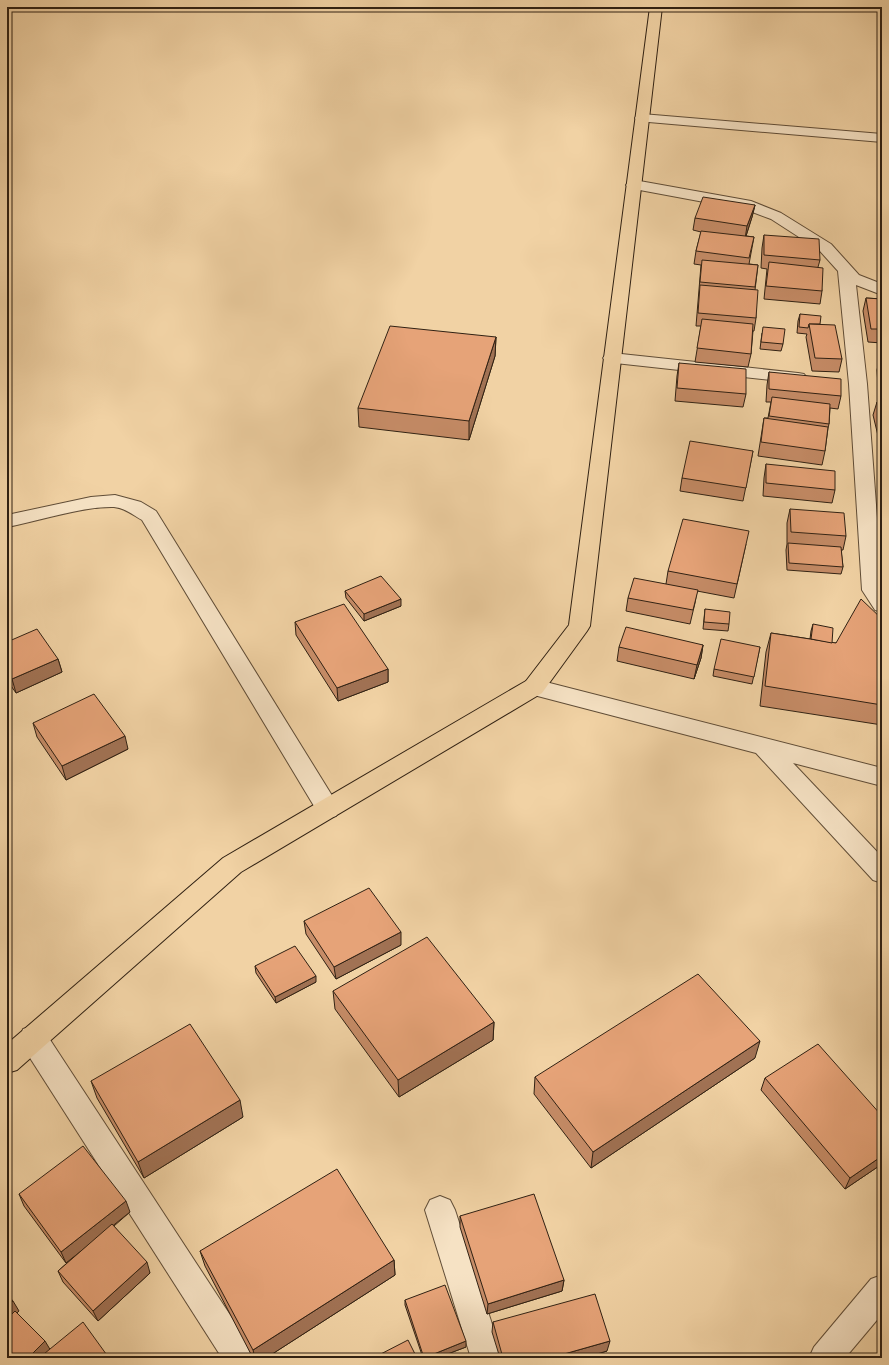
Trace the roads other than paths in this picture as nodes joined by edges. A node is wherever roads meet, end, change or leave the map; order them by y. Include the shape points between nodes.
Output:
1 (656, 7) edge
2 (642, 118) junction
3 (882, 138) edge
4 (634, 185) junction
5 (846, 272) junction
6 (882, 290) edge
7 (612, 358) junction
8 (818, 380) edge
9 (7, 521) edge
10 (882, 604) edge
11 (534, 687) junction
12 (763, 746) junction
13 (882, 777) edge
14 (328, 809) junction
15 (882, 873) edge
16 (33, 1038) junction
17 (7, 1061) edge
18 (440, 1210) dead end
19 (882, 1290) edge
20 (240, 1358) edge
21 (487, 1358) edge
22 (825, 1358) edge

1 - 2 main road
2 - 3 street
2 - 4 main road
4 - 5 street via 766,210 824,247
4 - 7 main road
5 - 6 street via 853,278
5 - 10 street via 850,383 872,590
7 - 8 street
7 - 11 main road via 579,626
9 - 14 street via 91,503 115,501 134,506 149,516
11 - 12 street
11 - 14 main road
12 - 13 street
12 - 15 street
14 - 16 main road via 232,865
16 - 17 main road
16 - 20 street
18 - 21 street
19 - 22 street

